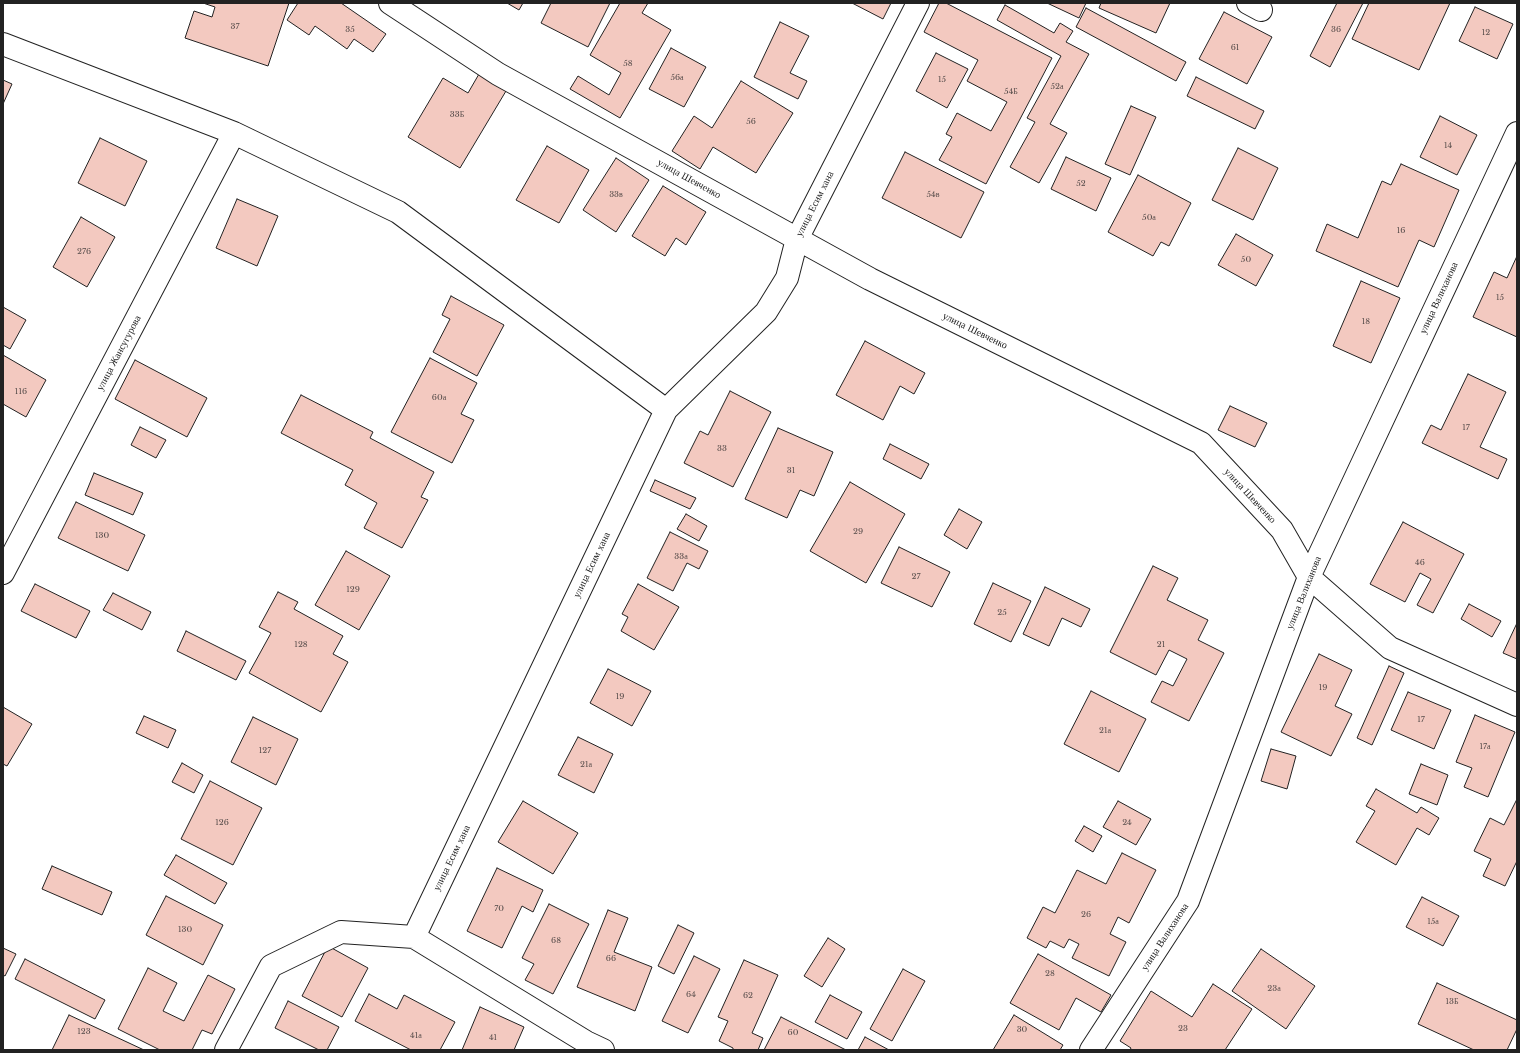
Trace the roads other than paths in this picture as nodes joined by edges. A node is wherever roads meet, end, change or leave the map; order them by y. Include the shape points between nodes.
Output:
1 (390, 3) edge
2 (918, 3) edge
3 (3, 44) edge
4 (234, 133) junction
5 (1517, 133) edge
6 (797, 239) junction
7 (666, 410) junction
8 (3, 573) edge
9 (1309, 576) junction
10 (1517, 705) edge
11 (414, 937) junction
12 (590, 1047) edge
13 (226, 1050) edge
14 (1092, 1050) edge

1 - 6 street, улица Шевченко via 498,74
2 - 6 street, улица Есим хана
3 - 4 street
4 - 7 street via 398,212
4 - 8 street, улица Жансугурова
5 - 9 street, улица Валиханова
6 - 7 street, улица Есим хана via 787,278 766,312
6 - 9 street, улица Шевченко via 870,279 1201,443 1282,530
7 - 11 street, улица Есим хана
9 - 10 street, улица Шевченко via 1390,648
9 - 14 street, улица Валиханова via 1188,901
11 - 12 street
11 - 13 street via 341,932 271,966

